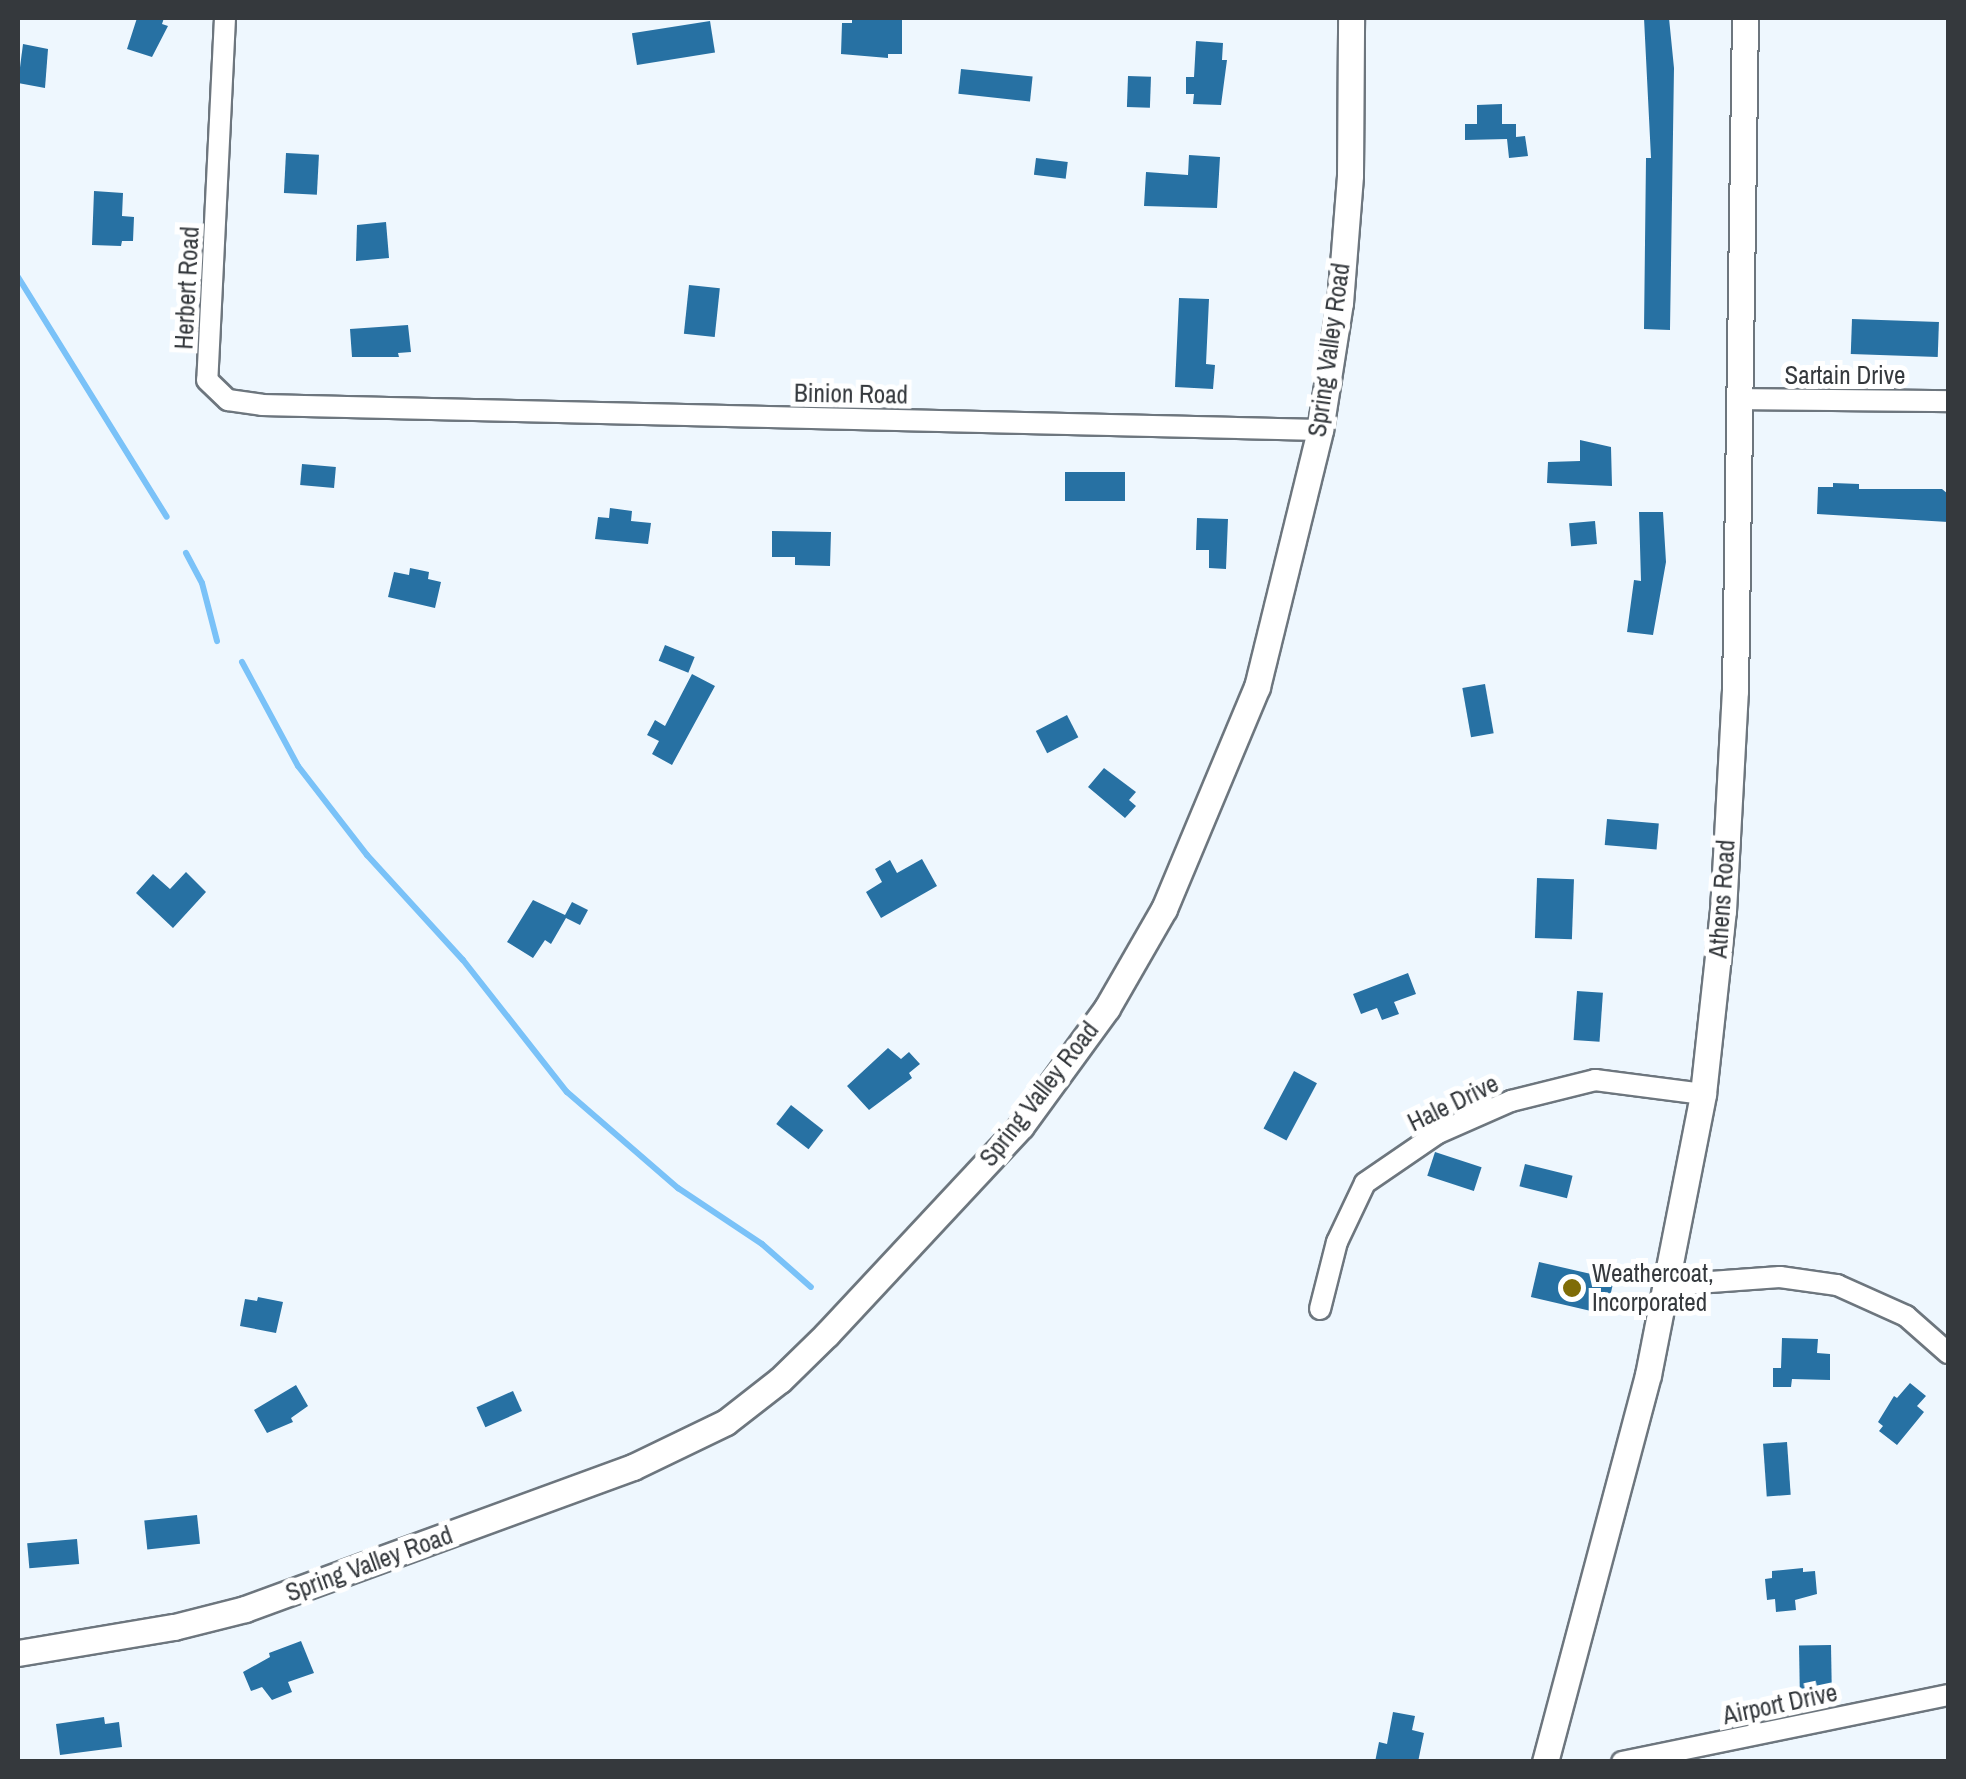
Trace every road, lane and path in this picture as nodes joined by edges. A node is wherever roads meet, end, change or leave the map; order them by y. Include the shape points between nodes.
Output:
1 (225, 18) edge
2 (1350, 18) edge
3 (1745, 18) edge
4 (1741, 400) junction
5 (1948, 401) edge
6 (380, 408) joint
7 (1320, 430) junction
8 (1704, 1094) junction
9 (1669, 1284) junction
10 (1320, 1309) dead end
11 (1948, 1353) edge
12 (18, 1653) edge
13 (1948, 1695) edge
14 (1545, 1762) edge
15 (1622, 1762) edge

1 - 6 street, Herbert Road via 207,380 240,402
2 - 7 street, Spring Valley Road via 1350,175
3 - 4 street, Athens Road
4 - 5 street, Sartain Drive
4 - 8 street, Athens Road via 1735,691
6 - 7 street, Binion Road
7 - 12 street, Spring Valley Road via 1257,687 1164,909 1107,1008 1021,1126 780,1380 726,1422 632,1467 262,1603
8 - 9 street, Athens Road
8 - 10 street, Hale Drive via 1595,1080 1511,1101 1438,1133 1365,1183 1337,1242
9 - 11 street via 1780,1277 1837,1285 1906,1316
9 - 14 street, Athens Road
13 - 15 street, Airport Drive

